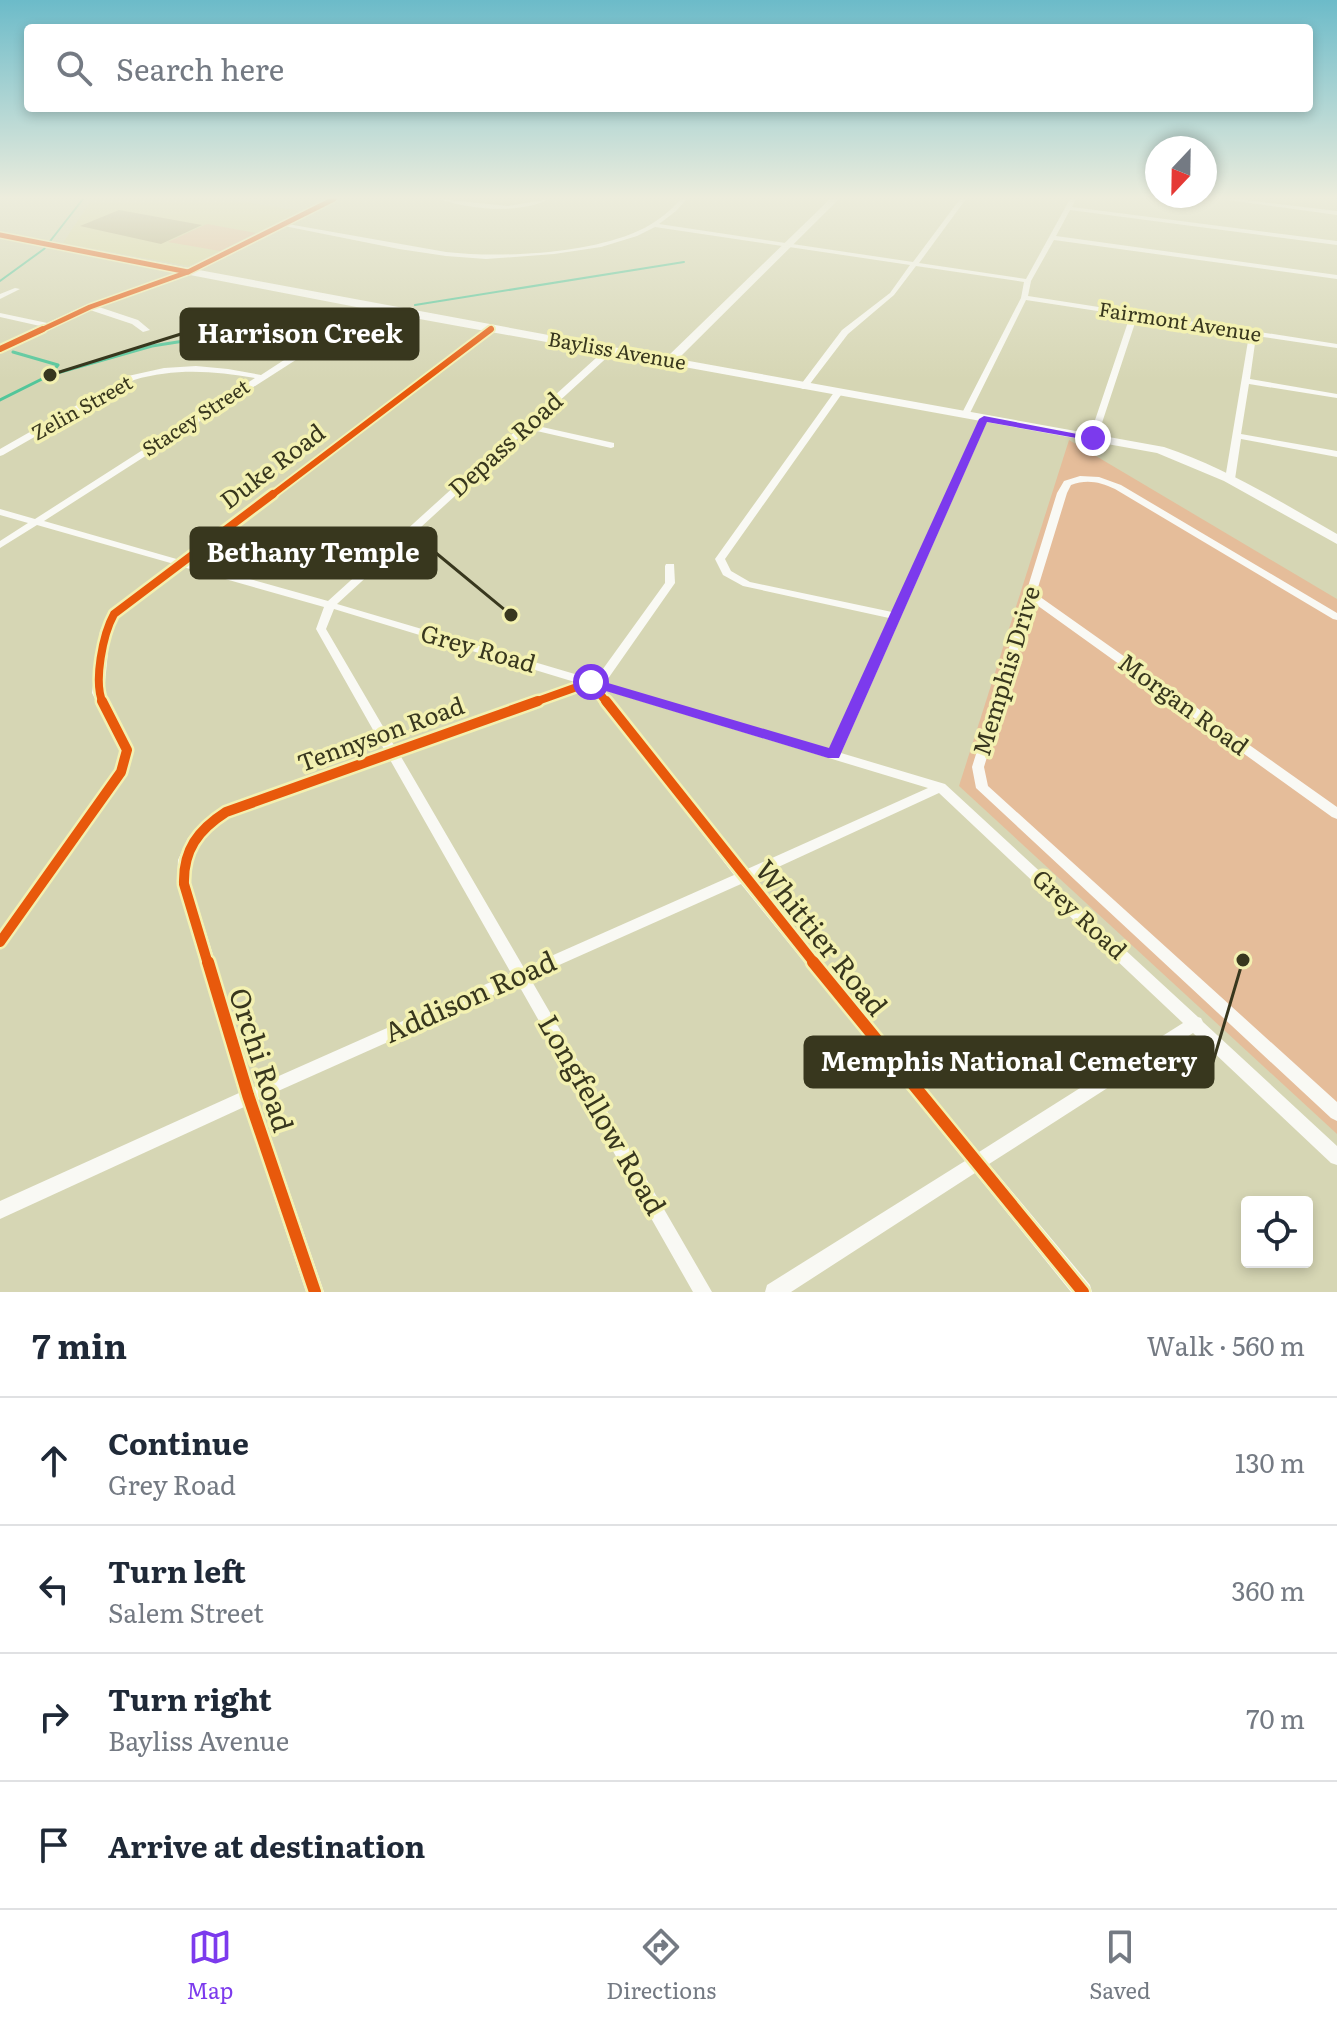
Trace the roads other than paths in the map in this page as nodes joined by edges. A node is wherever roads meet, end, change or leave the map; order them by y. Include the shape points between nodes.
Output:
1 (123, 259) edge
2 (213, 259) edge
3 (773, 259) edge
4 (882, 259) edge
5 (917, 259) edge
6 (1041, 259) edge
7 (1208, 259) edge
8 (913, 264) junction
9 (188, 272) junction
10 (1337, 277) edge
11 (1028, 281) junction
12 (17, 289) dead end
13 (0, 297) edge
14 (1024, 298) junction
15 (90, 307) junction
16 (403, 313) junction
17 (0, 315) edge
18 (1134, 315) junction
19 (49, 326) junction
20 (491, 329) junction
21 (146, 330) dead end
22 (1253, 333) junction
23 (1337, 346) edge
24 (0, 349) edge
25 (610, 350) junction
26 (671, 360) junction
27 (261, 377) junction
28 (1245, 381) junction
29 (803, 387) junction
30 (838, 393) junction
31 (1337, 396) edge
32 (965, 415) junction
33 (984, 419) junction
34 (527, 426) junction
35 (1236, 436) junction
36 (1093, 438) junction
37 (611, 445) dead end
38 (0, 453) edge
39 (1337, 454) edge
40 (1230, 479) junction
41 (0, 512) edge
42 (36, 522) junction
43 (1337, 540) edge
44 (0, 545) edge
45 (178, 563) junction
46 (670, 566) dead end
47 (1030, 595) junction
48 (330, 605) junction
49 (894, 616) junction
50 (1337, 617) edge
51 (595, 683) junction
52 (394, 752) junction
53 (834, 754) junction
54 (941, 787) junction
55 (1337, 814) edge
56 (194, 840) joint
57 (744, 878) junction
58 (2, 934) edge
59 (521, 974) junction
60 (1196, 1023) junction
61 (248, 1095) junction
62 (1337, 1113) edge
63 (1337, 1157) edge
64 (977, 1163) junction
65 (0, 1210) edge
66 (315, 1292) edge
67 (703, 1292) edge
68 (774, 1292) edge
69 (1083, 1292) edge

1 - 9 street, Bayliss Avenue
2 - 9 street
3 - 26 street
4 - 8 street
5 - 8 street
6 - 11 street
7 - 10 street
8 - 11 street
8 - 29 street via 892,294 845,332
9 - 15 street
9 - 16 street, Bayliss Avenue
11 - 14 street
12 - 13 street
14 - 18 street, Fairmont Avenue
14 - 32 street
15 - 19 street
15 - 21 street
16 - 20 street, Bayliss Avenue
16 - 27 street, Stacey Street via 327,336
17 - 19 street
18 - 22 street, Fairmont Avenue
18 - 36 street
19 - 24 street
20 - 25 street, Bayliss Avenue
20 - 45 street, Duke Road
22 - 23 street, Fairmont Avenue
22 - 28 street
25 - 26 street, Bayliss Avenue
25 - 34 street, Depass Road
26 - 29 street, Bayliss Avenue
27 - 38 street, Zelin Street via 209,367 153,371 131,378
27 - 42 street, Stacey Street
28 - 31 street
28 - 35 street
29 - 30 street, Bayliss Avenue
30 - 32 street, Bayliss Avenue
30 - 49 street via 720,559 727,573 747,584
32 - 33 street, Bayliss Avenue
33 - 36 street, Bayliss Avenue
33 - 49 street
34 - 37 street
34 - 48 street, Depass Road
35 - 39 street
35 - 40 street
36 - 40 street, Bayliss Avenue via 1171,453
40 - 43 street, Bayliss Avenue
41 - 42 street, Grey Road
42 - 44 street, Stacey Street
42 - 45 street, Grey Road
45 - 48 street, Grey Road
45 - 58 street, Duke Road via 114,614 105,631 98,693 127,750 121,772
46 - 51 street via 670,583
47 - 50 street, Memphis Drive via 1067,483 1090,478 1118,487
47 - 55 street, Morgan Road
47 - 62 street, Memphis Drive via 978,767 982,788
48 - 51 street, Grey Road
48 - 52 street, Longfellow Road via 321,629
49 - 53 street
51 - 52 street, Tennyson Road
51 - 53 street, Grey Road
51 - 57 street, Whittier Road
52 - 56 street, Tennyson Road via 226,812
52 - 59 street, Longfellow Road
53 - 54 street, Grey Road
54 - 57 street, Addison Road
54 - 60 street, Grey Road
56 - 61 street, Orchi Road via 182,861 184,884
57 - 59 street, Addison Road
57 - 64 street, Whittier Road
59 - 61 street, Addison Road
59 - 67 street, Longfellow Road
60 - 63 street, Grey Road
60 - 64 street
61 - 65 street, Addison Road
61 - 66 street, Orchi Road
64 - 68 street
64 - 69 street, Whittier Road

